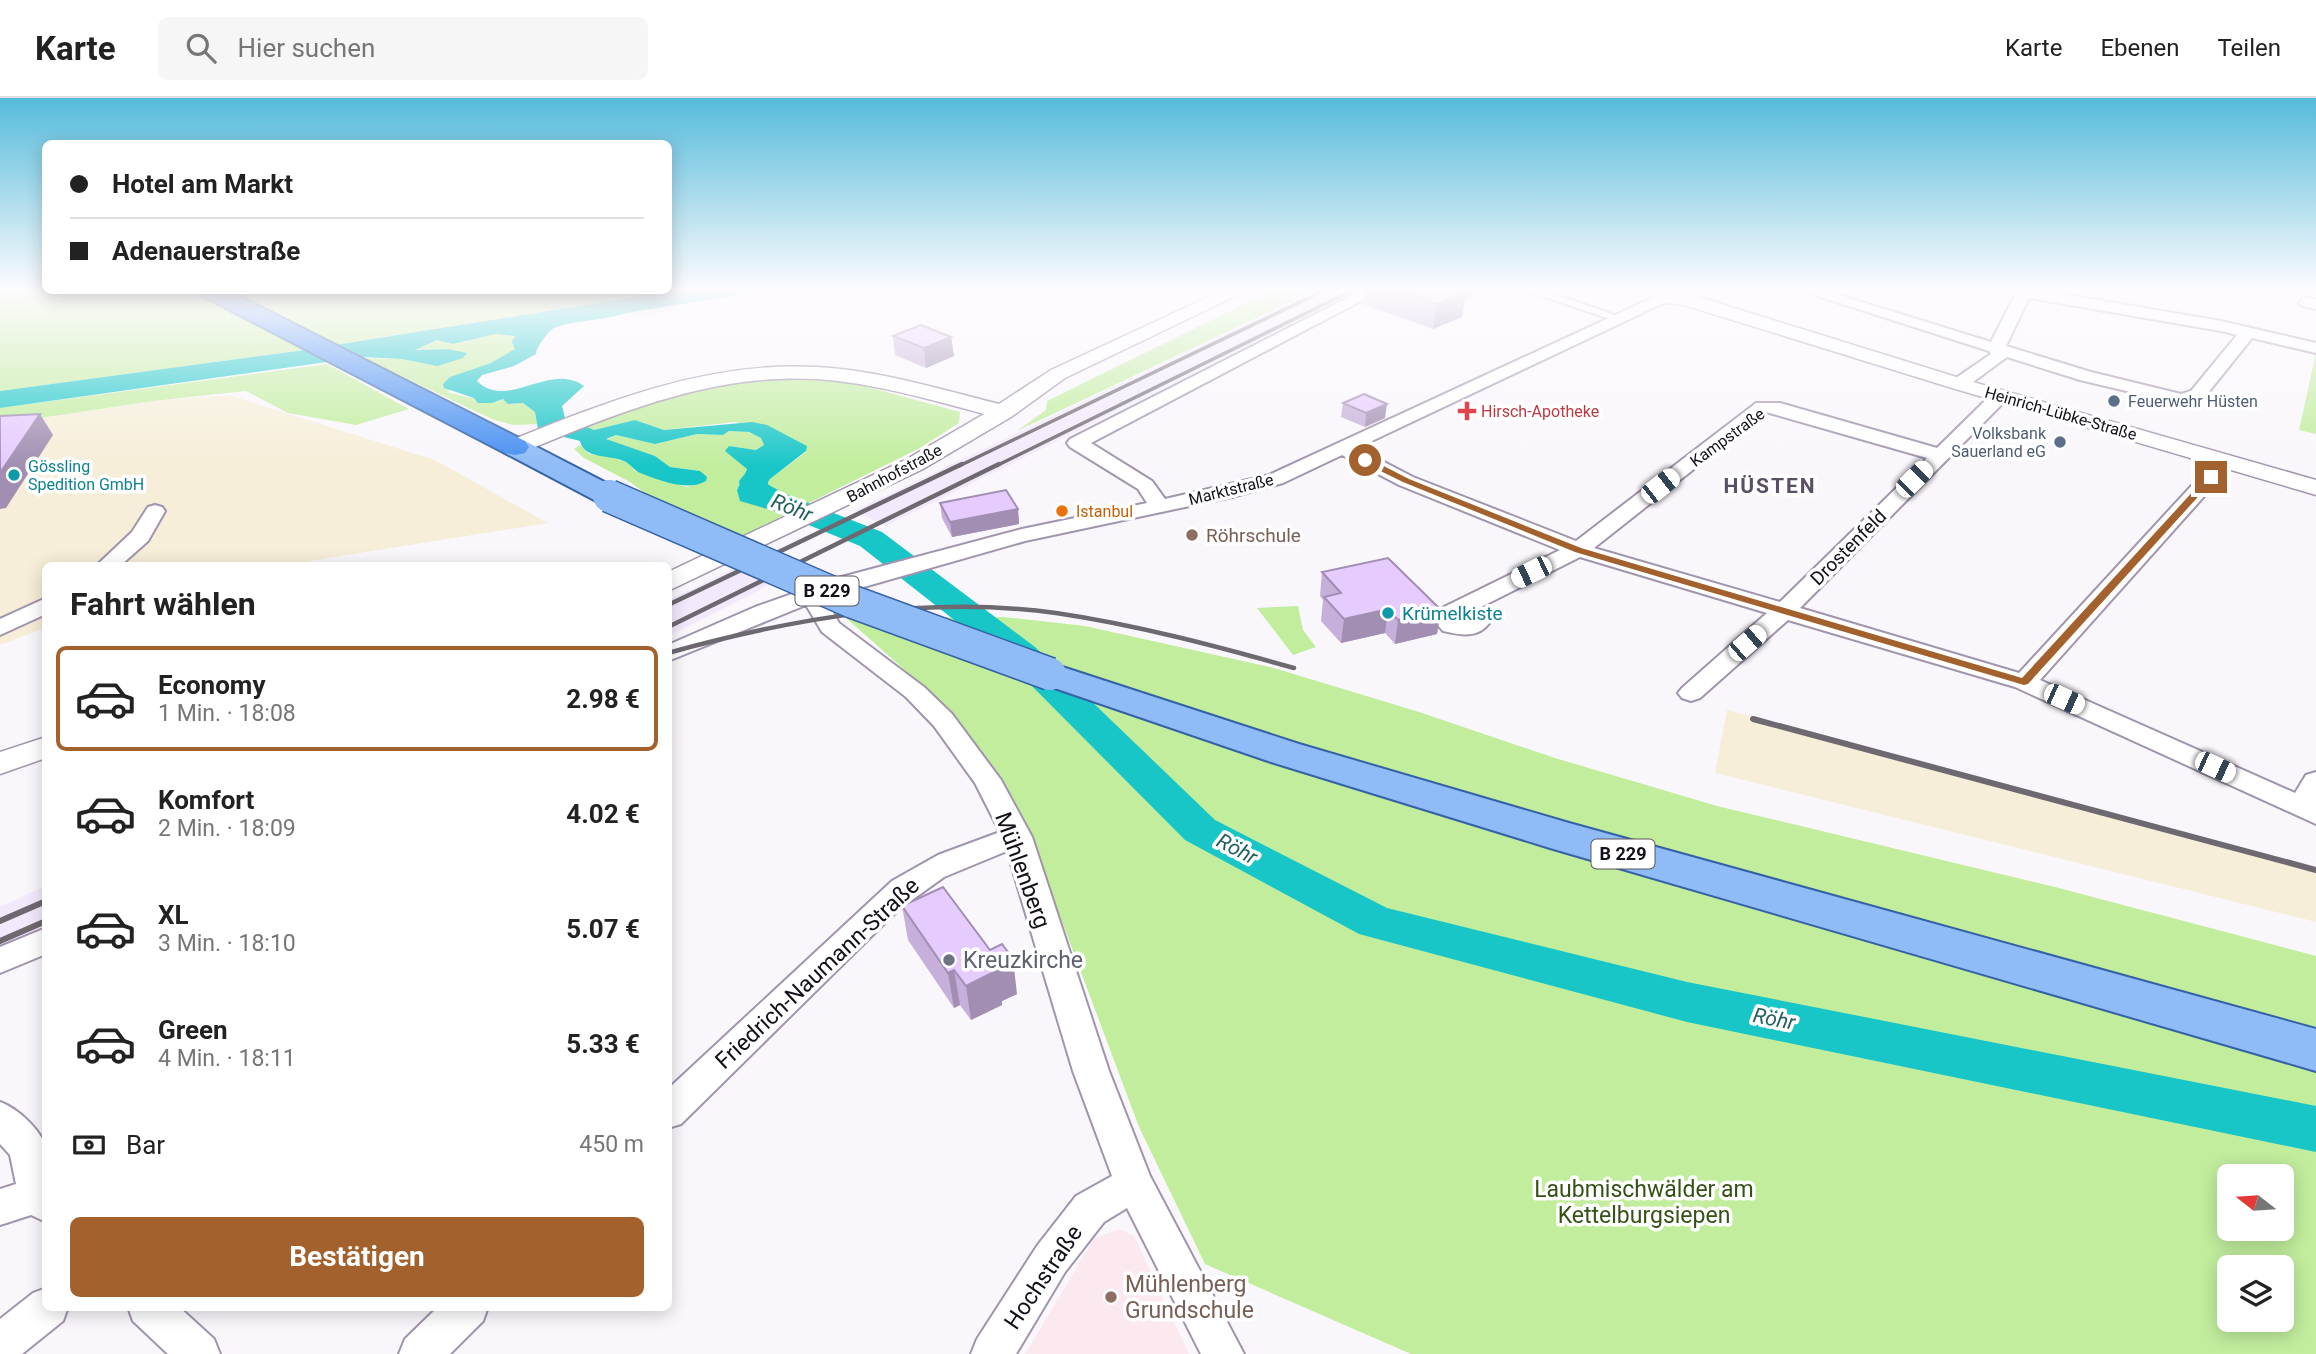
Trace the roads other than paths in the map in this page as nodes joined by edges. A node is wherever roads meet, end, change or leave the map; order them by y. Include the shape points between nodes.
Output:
1 (325, 350) edge
2 (1111, 350) edge
3 (1127, 350) edge
4 (1259, 350) edge
5 (1557, 350) edge
6 (1856, 350) edge
7 (1996, 350) edge
8 (2234, 350) edge
9 (2000, 351) junction
10 (1959, 384) junction
11 (2000, 396) junction
12 (1003, 412) junction
13 (569, 425) junction
14 (515, 447) junction
15 (1344, 449) junction
16 (1939, 455) junction
17 (2225, 461) junction
18 (550, 464) junction
19 (2316, 488) edge
20 (1160, 506) junction
21 (155, 511) dead end
22 (1578, 550) junction
23 (111, 562) edge
24 (672, 581) edge
25 (811, 594) junction
26 (42, 607) edge
27 (1462, 607) dead end
28 (1785, 610) junction
29 (0, 628) edge
30 (672, 652) edge
31 (2024, 682) junction
32 (1691, 693) dead end
33 (42, 748) edge
34 (0, 763) edge
35 (2316, 781) edge
36 (2309, 810) edge
37 (1017, 837) junction
38 (42, 942) edge
39 (0, 961) edge
40 (2316, 1050) edge
41 (672, 1109) edge
42 (0, 1118) edge
43 (1134, 1183) junction
44 (42, 1193) edge
45 (42, 1196) edge
46 (0, 1207) edge
47 (43, 1311) edge
48 (152, 1311) edge
49 (464, 1311) edge
50 (0, 1345) edge
51 (199, 1354) edge
52 (420, 1354) edge
53 (992, 1354) edge
54 (1223, 1354) edge

1 - 14 highway
2 - 12 street, Bahnhofstraße via 1058,374
3 - 12 street, Bahnhofstraße
4 - 20 street via 1077,443 1146,485
5 - 15 street, Marktstraße
6 - 10 street, Heinrich-Lübke-Straße
7 - 9 street
8 - 9 street via 2197,395 2188,399 2152,394
9 - 10 street
10 - 11 street, Heinrich-Lübke-Straße
11 - 16 street, Drostenfeld
11 - 17 street, Heinrich-Lübke-Straße
12 - 13 street via 860,379 813,373 729,376 658,392
12 - 24 street, Bahnhofstraße via 915,464
13 - 14 street
13 - 18 street via 557,441
14 - 18 main road, B 229
15 - 20 street, Marktstraße via 1276,479
15 - 22 street via 1406,481
16 - 22 street, Kampstraße via 1762,407
16 - 28 street, Drostenfeld
17 - 19 street, Heinrich-Lübke-Straße
17 - 31 street
18 - 40 main road, B 229, bridge via 649,514 853,602 1110,696 1286,753
20 - 25 street, Marktstraße via 943,555
21 - 23 street via 140,536
22 - 27 street
22 - 28 street
25 - 30 street, Marktstraße
25 - 37 street, Mühlenberg via 830,627 915,692 943,720 987,780
26 - 29 street
28 - 31 street
28 - 32 street, Drostenfeld
31 - 36 street
33 - 34 street
35 - 36 street
37 - 41 street, Friedrich-Naumann-Straße via 944,862 912,881
37 - 43 street, Mühlenberg via 1091,1070
38 - 39 street
42 - 44 street via 27,1148
43 - 53 street, Hochstraße via 1090,1209 1051,1259
43 - 54 street, Mühlenberg
45 - 46 street
47 - 50 street
48 - 51 street
49 - 52 street

